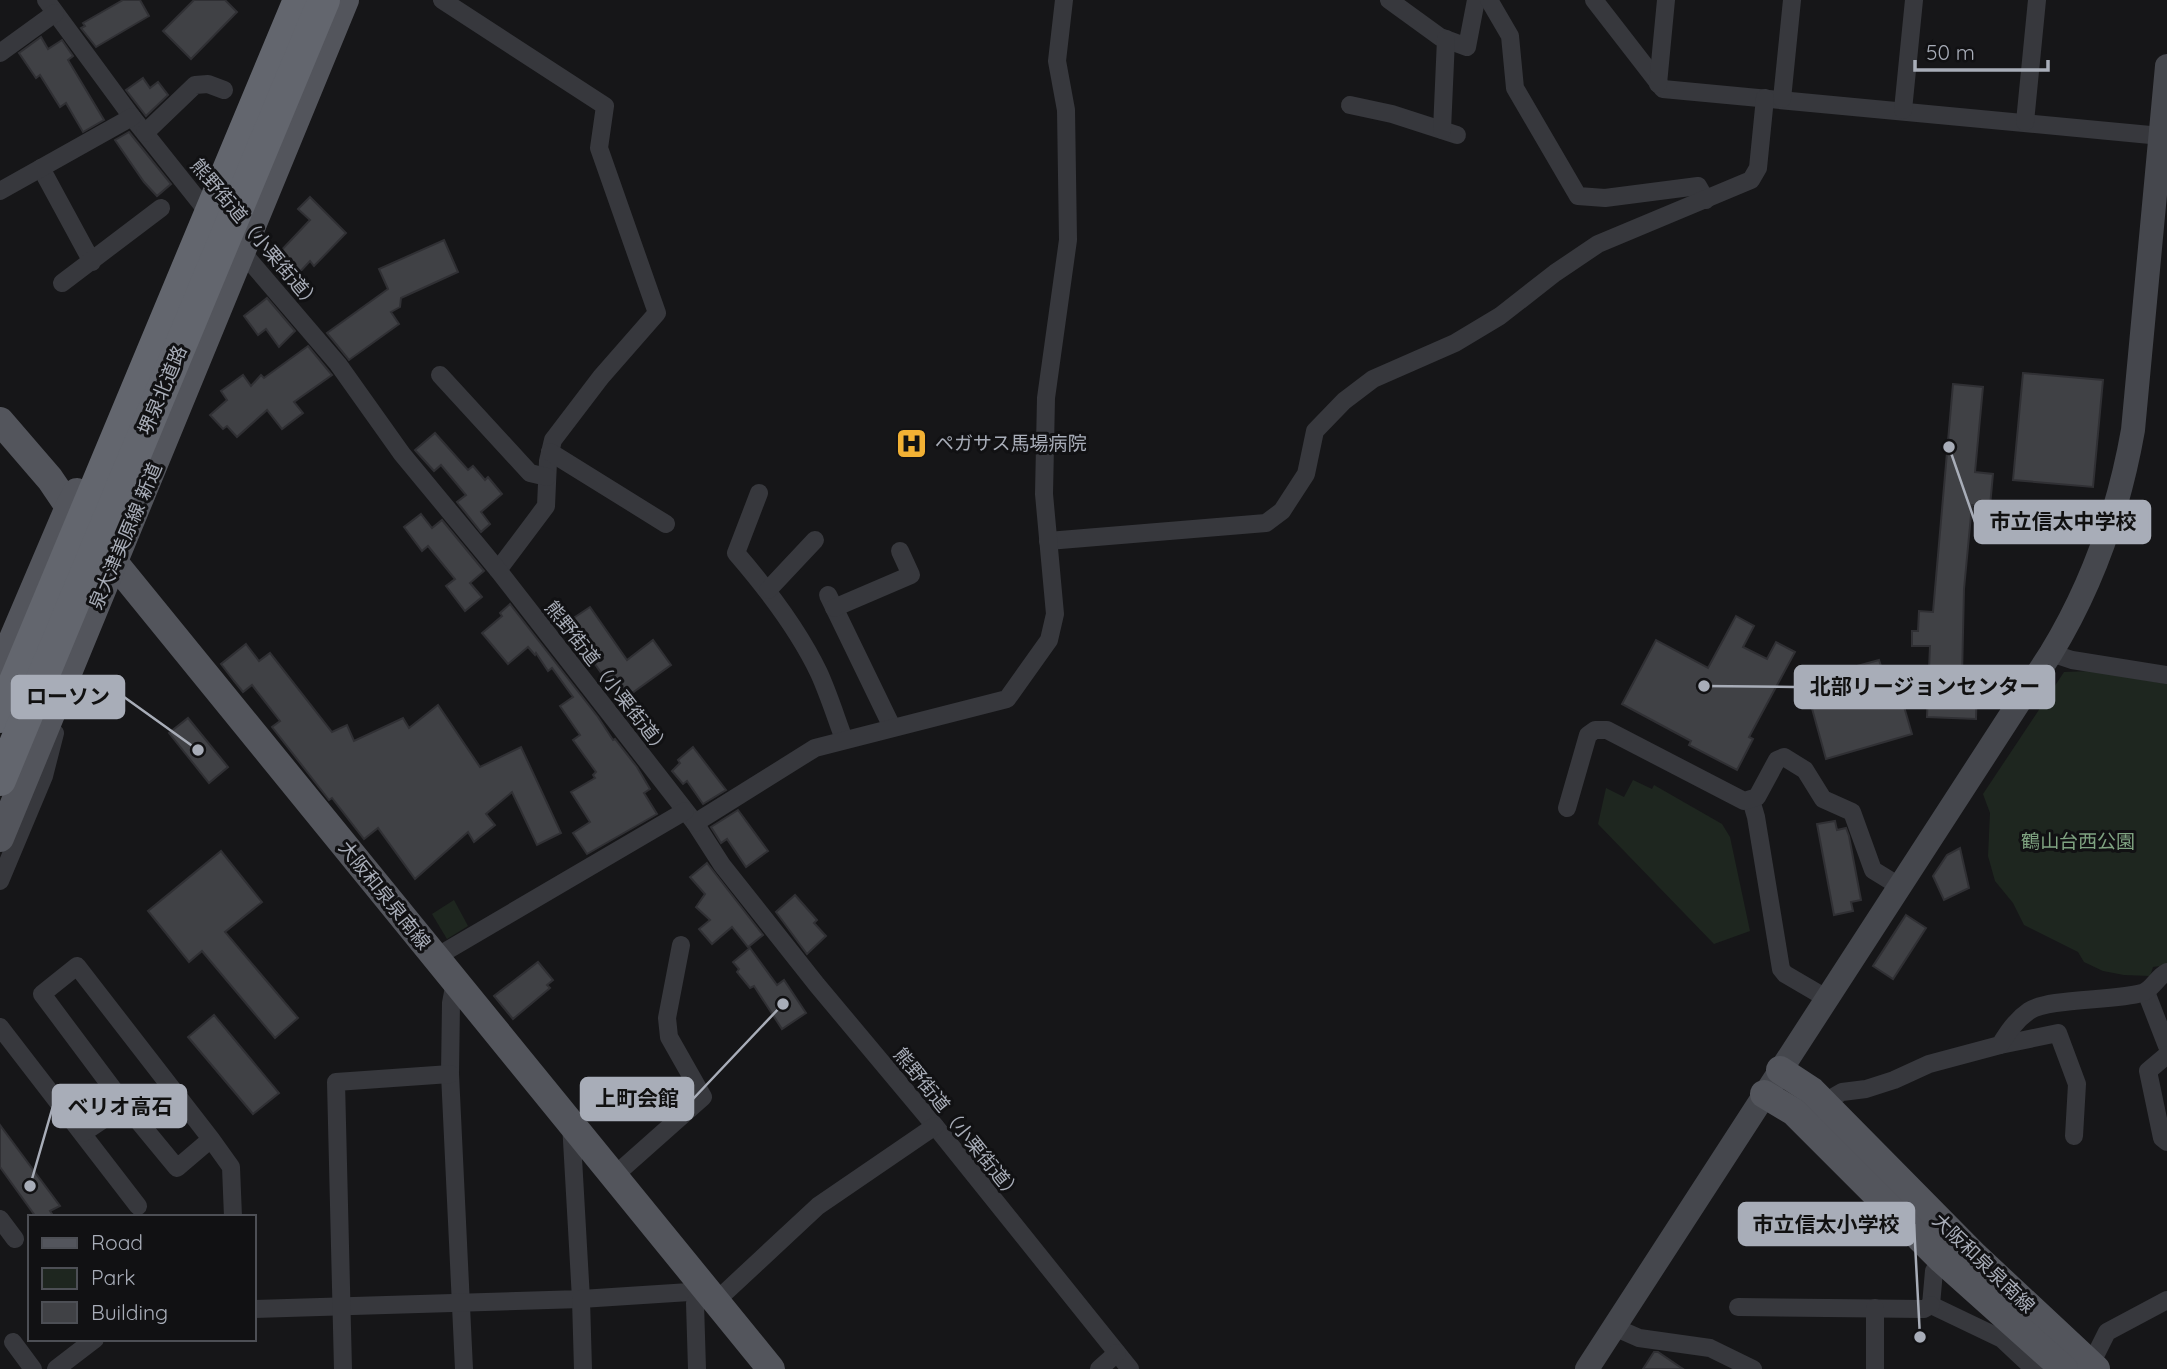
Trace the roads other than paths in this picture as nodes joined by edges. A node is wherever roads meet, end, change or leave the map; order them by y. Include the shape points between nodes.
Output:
1 (284, 0) edge
2 (299, 0) edge
3 (324, 0) edge
4 (345, 0) edge
5 (442, 0) edge
6 (1390, 0) edge
7 (1476, 0) edge
8 (1489, 0) edge
9 (1594, 0) edge
10 (1666, 0) edge
11 (1792, 0) edge
12 (1914, 0) edge
13 (2037, 0) edge
14 (1060, 2) edge
15 (51, 6) edge
16 (1446, 39) junction
17 (0, 53) edge
18 (2167, 66) edge
19 (1658, 84) junction
20 (224, 90) dead end
21 (1773, 98) junction
22 (1350, 105) dead end
23 (1903, 110) junction
24 (132, 117) junction
25 (2025, 122) junction
26 (145, 134) junction
27 (2164, 136) edge
28 (41, 168) junction
29 (0, 191) edge
30 (1706, 200) junction
31 (199, 203) junction
32 (162, 208) dead end
33 (242, 251) junction
34 (92, 262) junction
35 (62, 283) dead end
36 (440, 374) dead end
37 (0, 421) edge
38 (550, 452) junction
39 (547, 477) junction
40 (759, 493) dead end
41 (69, 507) junction
42 (666, 524) dead end
43 (815, 540) dead end
44 (1048, 541) junction
45 (900, 551) dead end
46 (114, 562) junction
47 (498, 570) junction
48 (768, 590) junction
49 (76, 651) junction
50 (6, 652) edge
51 (2051, 653) junction
52 (0, 669) edge
53 (2167, 675) edge
54 (0, 717) edge
55 (892, 727) junction
56 (844, 740) junction
57 (0, 780) edge
58 (1751, 800) junction
59 (1567, 807) dead end
60 (690, 817) junction
61 (0, 838) edge
62 (0, 881) edge
63 (1899, 886) junction
64 (681, 944) dead end
65 (436, 957) junction
66 (2167, 972) edge
67 (455, 982) junction
68 (2146, 992) junction
69 (1826, 998) junction
70 (0, 1027) edge
71 (2000, 1045) junction
72 (2167, 1046) edge
73 (2167, 1055) edge
74 (1780, 1070) junction
75 (450, 1074) junction
76 (1764, 1094) junction
77 (1823, 1103) junction
78 (125, 1105) junction
79 (571, 1123) junction
80 (935, 1126) junction
81 (82, 1133) junction
82 (2074, 1136) dead end
83 (211, 1139) junction
84 (2167, 1142) edge
85 (614, 1176) junction
86 (138, 1206) dead end
87 (233, 1215) edge
88 (0, 1219) edge
89 (15, 1239) dead end
90 (1941, 1258) junction
91 (710, 1296) junction
92 (581, 1299) junction
93 (2167, 1300) edge
94 (461, 1304) junction
95 (1931, 1305) junction
96 (341, 1307) junction
97 (1738, 1307) dead end
98 (1875, 1308) junction
99 (256, 1309) edge
100 (1614, 1326) junction
101 (93, 1341) edge
102 (13, 1342) dead end
103 (1117, 1353) junction
104 (2084, 1367) edge
105 (33, 1369) edge
106 (56, 1369) edge
107 (343, 1369) edge
108 (464, 1369) edge
109 (583, 1369) edge
110 (697, 1369) edge
111 (771, 1369) edge
112 (1099, 1369) edge
113 (1130, 1369) edge
114 (1587, 1369) edge
115 (1753, 1369) edge
116 (1875, 1369) edge
117 (2034, 1369) edge

1 - 31 main road
2 - 54 highway, 堺泉北道路, bridge
3 - 57 highway, 堺泉北道路, bridge
4 - 33 main road, 泉大津美原線 新道
5 - 38 street via 605,106 599,148 657,313 601,377 553,440
6 - 16 street
7 - 16 street via 1468,47
8 - 30 street via 1510,36 1515,88 1578,196 1605,198 1698,186
9 - 19 street
10 - 19 street
11 - 21 street
12 - 23 street
13 - 25 street
14 - 44 street via 1057,61 1066,110 1068,240 1046,398
15 - 17 street
15 - 24 street, 熊野街道（小栗街道）
16 - 22 street via 1450,133
18 - 27 street
19 - 21 street via 1663,89
20 - 26 street via 195,85
21 - 23 street
21 - 30 street via 1758,168 1751,180
23 - 25 street
24 - 26 street, 熊野街道（小栗街道）
24 - 28 street
25 - 27 street
26 - 31 street, 熊野街道（小栗街道）
27 - 51 street via 2124,477 2103,547
28 - 29 street
28 - 34 street
30 - 44 street via 1598,244 1455,344 1373,379 1315,431 1306,474 1282,511 1266,523
31 - 33 street, 熊野街道（小栗街道）
31 - 41 main road via 87,475
32 - 34 street
33 - 46 main road, 泉大津美原線 新道
33 - 47 street, 熊野街道（小栗街道） via 338,364 402,454
34 - 35 street
36 - 39 street via 530,473
37 - 41 main road, 大阪和泉泉南線
38 - 39 street
38 - 42 street
39 - 47 street via 546,506
40 - 48 street via 736,553
41 - 46 main road, 大阪和泉泉南線
41 - 50 main road
43 - 48 street
44 - 55 street via 1055,614 1049,640 1007,699
45 - 55 street via 911,575 831,601
46 - 49 main road, 泉大津美原線 新道
46 - 65 main road, 大阪和泉泉南線
47 - 60 street, 熊野街道（小栗街道）
48 - 56 street via 819,674
49 - 61 main road, 泉大津美原線 新道
49 - 62 street via 44,776
50 - 52 main road
51 - 53 street
51 - 63 street
55 - 56 street
56 - 60 street via 815,748
58 - 59 street via 1738,799 1607,730 1595,730 1588,734
58 - 63 street via 1761,792 1777,760 1784,757 1805,770 1823,799 1852,812 1873,870
58 - 69 street via 1781,969
60 - 65 street
60 - 80 street, 熊野街道（小栗街道） via 817,985
63 - 69 street
64 - 85 street via 667,1018 669,1037 703,1097
65 - 67 main road, 大阪和泉泉南線
66 - 68 street
67 - 75 street
67 - 79 main road, 大阪和泉泉南線
68 - 71 street via 2042,1005 2013,1025
68 - 72 street
69 - 74 street
70 - 81 street
71 - 77 street via 1929,1064 1875,1086 1842,1092
71 - 82 street via 2058,1033 2077,1084
73 - 84 street via 2148,1071 2162,1138
74 - 76 street
74 - 77 main road, 大阪和泉泉南線
75 - 94 street
75 - 96 street via 336,1082
76 - 90 main road, 大阪和泉泉南線 via 1794,1112
76 - 100 street
77 - 104 main road, 大阪和泉泉南線
78 - 81 street
78 - 83 street via 177,1168
78 - 83 street via 42,994 77,966
79 - 85 main road, 大阪和泉泉南線
79 - 92 street
80 - 91 street via 818,1206
80 - 103 street, 熊野街道（小栗街道）
81 - 86 street
83 - 87 street via 231,1167
85 - 91 main road, 大阪和泉泉南線
88 - 89 street
90 - 95 street via 1934,1271
90 - 104 main road, 大阪和泉泉南線
91 - 92 street
91 - 110 street via 695,1303
91 - 111 main road, 大阪和泉泉南線
92 - 94 street
92 - 109 street
93 - 104 street via 2107,1332
94 - 96 street
94 - 108 street
95 - 98 street via 1924,1309
95 - 117 street via 2001,1339
96 - 99 street
96 - 107 street
97 - 98 street
98 - 116 street
100 - 114 street
100 - 115 street via 1639,1338 1710,1348
101 - 106 street
102 - 105 street
103 - 112 street
103 - 113 street, 熊野街道（小栗街道）

